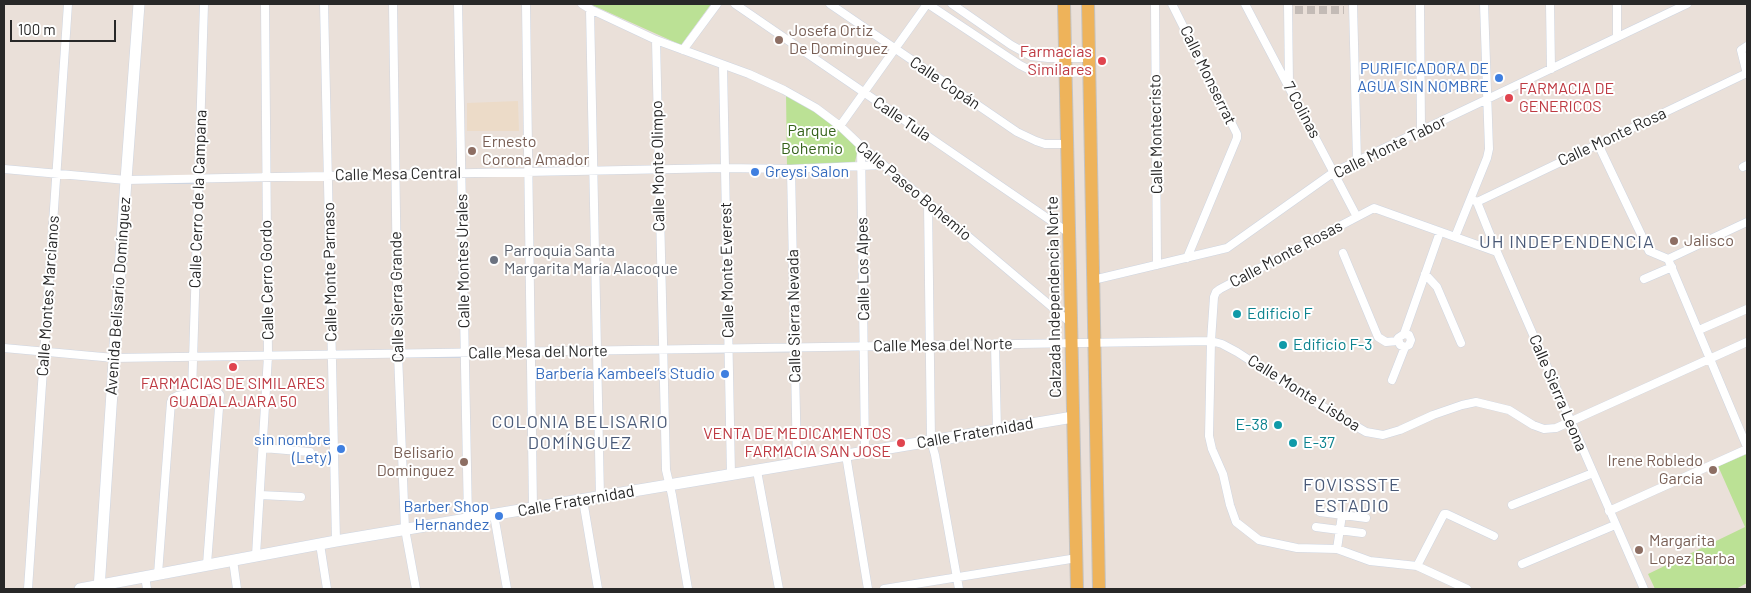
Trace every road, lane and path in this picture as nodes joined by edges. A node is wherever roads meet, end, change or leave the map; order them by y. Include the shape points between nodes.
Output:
1 (68, 4) edge
2 (139, 4) edge
3 (204, 4) edge
4 (265, 4) edge
5 (324, 4) edge
6 (393, 4) edge
7 (458, 4) edge
8 (526, 4) edge
9 (582, 4) edge
10 (717, 4) edge
11 (735, 4) edge
12 (830, 4) edge
13 (927, 4) edge
14 (952, 4) edge
15 (1064, 4) edge
16 (1088, 4) edge
17 (1155, 4) edge
18 (1172, 4) edge
19 (1246, 4) edge
20 (1420, 4) edge
21 (1484, 4) edge
22 (1550, 4) edge
23 (1617, 4) edge
24 (1684, 5) edge
25 (1353, 7) edge
26 (1290, 8) edge
27 (590, 9) junction
28 (1344, 10) tunnel mouth
29 (1617, 37) junction
30 (656, 40) junction
31 (895, 48) junction
32 (1744, 48) edge
33 (683, 50) junction
34 (1065, 58) junction
35 (1089, 58) junction
36 (722, 65) junction
37 (1551, 69) junction
38 (1090, 72) junction
39 (1066, 74) junction
40 (1747, 74) edge
41 (1290, 87) junction
42 (864, 92) junction
43 (1486, 100) junction
44 (840, 126) junction
45 (1421, 131) junction
46 (1068, 144) junction
47 (1598, 144) junction
48 (861, 146) junction
49 (1358, 161) junction
50 (861, 165) junction
51 (883, 165) junction
52 (725, 168) junction
53 (4, 169) edge
54 (792, 169) junction
55 (658, 170) junction
56 (593, 171) junction
57 (528, 172) junction
58 (1334, 172) junction
59 (461, 173) junction
60 (56, 174) junction
61 (395, 174) junction
62 (328, 176) junction
63 (266, 177) junction
64 (199, 178) junction
65 (126, 180) junction
66 (1474, 200) junction
67 (928, 203) junction
68 (1357, 217) junction
69 (1747, 222) edge
70 (1440, 232) junction
71 (1069, 233) junction
72 (1455, 237) junction
73 (1496, 252) junction
74 (1342, 253) dead end
75 (1187, 258) junction
76 (1668, 259) junction
77 (1157, 265) junction
78 (1672, 267) junction
79 (1426, 274) junction
80 (1644, 279) dead end
81 (1093, 280) junction
82 (1747, 309) edge
83 (1071, 323) junction
84 (1699, 330) junction
85 (1404, 334) junction
86 (1211, 341) junction
87 (1398, 341) junction
88 (1094, 342) junction
89 (1747, 342) edge
90 (1072, 343) junction
91 (1461, 343) dead end
92 (995, 344) junction
93 (929, 345) junction
94 (864, 346) junction
95 (1405, 347) junction
96 (4, 348) edge
97 (795, 348) junction
98 (728, 349) junction
99 (662, 350) junction
100 (597, 351) junction
101 (44, 352) junction
102 (531, 352) junction
103 (465, 353) junction
104 (398, 354) junction
105 (332, 355) junction
106 (193, 356) junction
107 (268, 356) junction
108 (114, 358) junction
109 (1711, 358) junction
110 (1392, 380) dead end
111 (192, 393) junction
112 (1073, 417) junction
113 (1570, 422) junction
114 (997, 430) junction
115 (931, 440) junction
116 (263, 448) junction
117 (1747, 448) edge
118 (310, 452) dead end
119 (865, 452) junction
120 (846, 455) junction
121 (797, 464) junction
122 (757, 470) junction
123 (1593, 474) junction
124 (731, 475) junction
125 (669, 484) junction
126 (260, 495) junction
127 (300, 497) dead end
128 (600, 497) junction
129 (583, 500) junction
130 (1512, 504) dead end
131 (533, 508) junction
132 (1609, 511) junction
133 (1320, 512) dead end
134 (494, 515) junction
135 (1342, 515) junction
136 (1366, 518) dead end
137 (468, 519) junction
138 (1615, 525) junction
139 (1316, 527) dead end
140 (405, 529) junction
141 (1340, 530) junction
142 (1362, 534) dead end
143 (1494, 536) dead end
144 (336, 541) junction
145 (320, 544) junction
146 (1337, 549) junction
147 (256, 555) junction
148 (1077, 558) junction
149 (233, 560) junction
150 (207, 564) junction
151 (1522, 564) dead end
152 (1417, 566) junction
153 (158, 574) junction
154 (145, 576) junction
155 (956, 577) junction
156 (99, 587) edge
157 (28, 589) edge
158 (80, 589) edge
159 (147, 589) edge
160 (237, 589) edge
161 (327, 589) edge
162 (416, 589) edge
163 (507, 589) edge
164 (598, 589) edge
165 (688, 589) edge
166 (779, 589) edge
167 (868, 589) edge
168 (884, 589) edge
169 (959, 589) edge
170 (1077, 589) edge
171 (1099, 589) edge
172 (1467, 589) edge
173 (1642, 589) edge

1 - 60 street, Calle Montes Marcianos
2 - 65 street, Avenida Belisario Domínguez
3 - 64 street, Calle Cerro de la Campana
4 - 63 street, Calle Cerro Gordo
5 - 62 street, Calle Monte Parnaso
6 - 61 street, Calle Sierra Grande
7 - 59 street, Calle Montes Urales
8 - 57 street
9 - 27 street, Calle Paseo Bohemio
10 - 33 street
11 - 42 street, Calle Tula
12 - 31 street, Calle Copán
13 - 31 street
13 - 39 street via 1020,65 1032,70
14 - 34 street via 1031,56
15 - 34 main road, Calzada Independencia Norte
16 - 35 main road
17 - 77 street, Calle Montecristo
18 - 75 street, Calle Monserrat via 1238,138
19 - 41 street, 7 Colinas
20 - 45 street
21 - 43 street
22 - 37 street
23 - 29 street
24 - 29 street, Calle Monte Tabor
25 - 28 street
25 - 49 street
26 - 41 street
27 - 30 street, Calle Paseo Bohemio
27 - 56 street
29 - 37 street, Calle Monte Tabor
30 - 33 street, Calle Paseo Bohemio
30 - 55 street, Calle Monte Olimpo
31 - 42 street
31 - 46 street, Calle Copán via 1017,132 1045,144
32 - 40 street
33 - 36 street, Calle Paseo Bohemio
34 - 35 street
34 - 39 main road, Calzada Independencia Norte
35 - 38 main road
36 - 44 street, Calle Paseo Bohemio via 784,90
36 - 52 street, Calle Monte Everest
37 - 43 street, Calle Monte Tabor
38 - 39 street
38 - 81 main road
39 - 46 main road, Calzada Independencia Norte
40 - 47 street, Calle Monte Rosa
41 - 58 street, 7 Colinas
42 - 44 street
42 - 71 street, Calle Tula
43 - 45 street, Calle Monte Tabor
43 - 66 street via 1489,149
44 - 48 street, Calle Paseo Bohemio
45 - 49 street, Calle Monte Tabor
46 - 71 main road, Calzada Independencia Norte
47 - 66 street, Calle Monte Rosa
47 - 76 street via 1649,251
48 - 50 street, Calle Los Alpes
48 - 51 street, Calle Paseo Bohemio
49 - 58 street, Calle Monte Tabor
50 - 51 street, Calle Mesa Central
50 - 54 street, Calle Mesa Central
50 - 94 street, Calle Los Alpes
51 - 67 street, Calle Paseo Bohemio
52 - 54 street, Calle Mesa Central
52 - 55 street, Calle Mesa Central
52 - 98 street, Calle Monte Everest
53 - 60 street, Calle Mesa Central
54 - 97 street, Calle Sierra Nevada
55 - 56 street, Calle Mesa Central
55 - 99 street, Calle Monte Olimpo
56 - 57 street, Calle Mesa Central
56 - 100 street
57 - 59 street, Calle Mesa Central
57 - 102 street
58 - 68 street, 7 Colinas
58 - 75 street, Calle Monte Tabor via 1227,248
59 - 61 street, Calle Mesa Central
59 - 103 street, Calle Montes Urales
60 - 65 street, Calle Mesa Central
60 - 101 street, Calle Montes Marcianos
61 - 62 street, Calle Mesa Central
61 - 104 street, Calle Sierra Grande
62 - 63 street, Calle Mesa Central
62 - 105 street, Calle Monte Parnaso
63 - 64 street, Calle Mesa Central
63 - 107 street, Calle Cerro Gordo
64 - 65 street, Calle Mesa Central
64 - 106 street, Calle Cerro de la Campana
65 - 108 street, Avenida Belisario Domínguez
66 - 72 street
66 - 73 street, Calle Sierra Leona
67 - 83 street, Calle Paseo Bohemio
67 - 93 street
68 - 70 street, Calle Monte Rosas via 1374,208
68 - 86 street, Calle Monte Rosas via 1216,292
69 - 76 street
70 - 72 street
70 - 79 street
71 - 83 main road, Calzada Independencia Norte
72 - 73 street
73 - 113 street, Calle Sierra Leona
74 - 87 street via 1378,337 1386,342
75 - 77 street, Calle Monte Tabor
76 - 78 street
77 - 81 street, Calle Monte Tabor
78 - 80 street
78 - 84 street
79 - 85 street
79 - 91 street via 1437,287
81 - 88 main road
82 - 84 street
83 - 90 main road, Calzada Independencia Norte
84 - 109 street
85 - 87 street
85 - 95 street via 1411,340
86 - 88 street, Calle Monte Lisboa
86 - 113 street, Calle Monte Lisboa via 1237,352 1366,432 1383,435 1476,402 1509,410 1544,429
86 - 146 street via 1209,436 1236,522 1259,540 1297,548
87 - 95 street
88 - 90 street, Calle Monte Lisboa
88 - 171 main road
89 - 109 street, Calle Monte Lisboa
90 - 92 street, Calle Mesa del Norte
90 - 112 main road, Calzada Independencia Norte
92 - 93 street, Calle Mesa del Norte
92 - 114 street
93 - 94 street, Calle Mesa del Norte
93 - 115 street
94 - 97 street, Calle Mesa del Norte
94 - 119 street, Calle Los Alpes
95 - 110 street
96 - 101 street, Calle Mesa del Norte
97 - 98 street, Calle Mesa del Norte
97 - 121 street, Calle Sierra Nevada
98 - 99 street, Calle Mesa del Norte
98 - 124 street, Calle Monte Everest
99 - 100 street, Calle Mesa del Norte
99 - 125 street, Calle Monte Olimpo
100 - 102 street, Calle Mesa del Norte
100 - 128 street
101 - 108 street, Calle Mesa del Norte
101 - 157 street, Calle Montes Marcianos
102 - 103 street, Calle Mesa del Norte
102 - 131 street
103 - 104 street, Calle Mesa del Norte
103 - 137 street, Calle Montes Urales
104 - 105 street, Calle Mesa del Norte
104 - 140 street, Calle Sierra Grande
105 - 107 street, Calle Mesa del Norte
105 - 144 street, Calle Monte Parnaso
106 - 107 street, Calle Mesa del Norte
106 - 108 street, Calle Mesa del Norte
106 - 111 street, Calle Cerro de la Campana
107 - 116 street, Calle Cerro Gordo
108 - 156 street, Avenida Belisario Domínguez
109 - 113 street, Calle Monte Lisboa
109 - 117 street
111 - 150 street via 215,390 220,394
111 - 153 street via 177,396 171,402
112 - 114 street, Calle Fraternidad
112 - 148 main road, Calzada Independencia Norte
113 - 123 street, Calle Sierra Leona
114 - 115 street, Calle Fraternidad
115 - 119 street, Calle Fraternidad
115 - 155 street
116 - 118 street
116 - 126 street, Calle Cerro Gordo
117 - 132 street
119 - 120 street, Calle Fraternidad
120 - 121 street, Calle Fraternidad
120 - 167 street
121 - 122 street, Calle Fraternidad
122 - 124 street, Calle Fraternidad
122 - 166 street
123 - 130 street
123 - 132 street, Calle Sierra Leona
124 - 125 street, Calle Fraternidad
125 - 128 street, Calle Fraternidad
125 - 165 street, Calle Monte Olimpo
126 - 127 street
126 - 147 street, Calle Cerro Gordo
128 - 129 street, Calle Fraternidad
129 - 131 street, Calle Fraternidad
129 - 164 street
131 - 134 street, Calle Fraternidad
132 - 138 street, Calle Sierra Leona
133 - 135 street
134 - 137 street, Calle Fraternidad
134 - 163 street
135 - 136 street
135 - 141 street
137 - 140 street, Calle Fraternidad
138 - 151 street
138 - 173 street, Calle Sierra Leona
139 - 141 street
140 - 144 street, Calle Fraternidad
140 - 162 street, Calle Sierra Grande
141 - 142 street
141 - 146 street
143 - 152 street via 1444,514
144 - 145 street, Calle Fraternidad
145 - 147 street, Calle Fraternidad
145 - 161 street
146 - 152 street via 1370,561
147 - 149 street, Calle Fraternidad
148 - 155 street
148 - 170 main road, Calzada Independencia Norte
149 - 150 street, Calle Fraternidad
149 - 160 street
150 - 153 street, Calle Fraternidad
152 - 172 street
153 - 154 street, Calle Fraternidad
154 - 156 street, Calle Fraternidad
154 - 159 street
155 - 168 street
155 - 169 street
156 - 158 street, Calle Fraternidad

